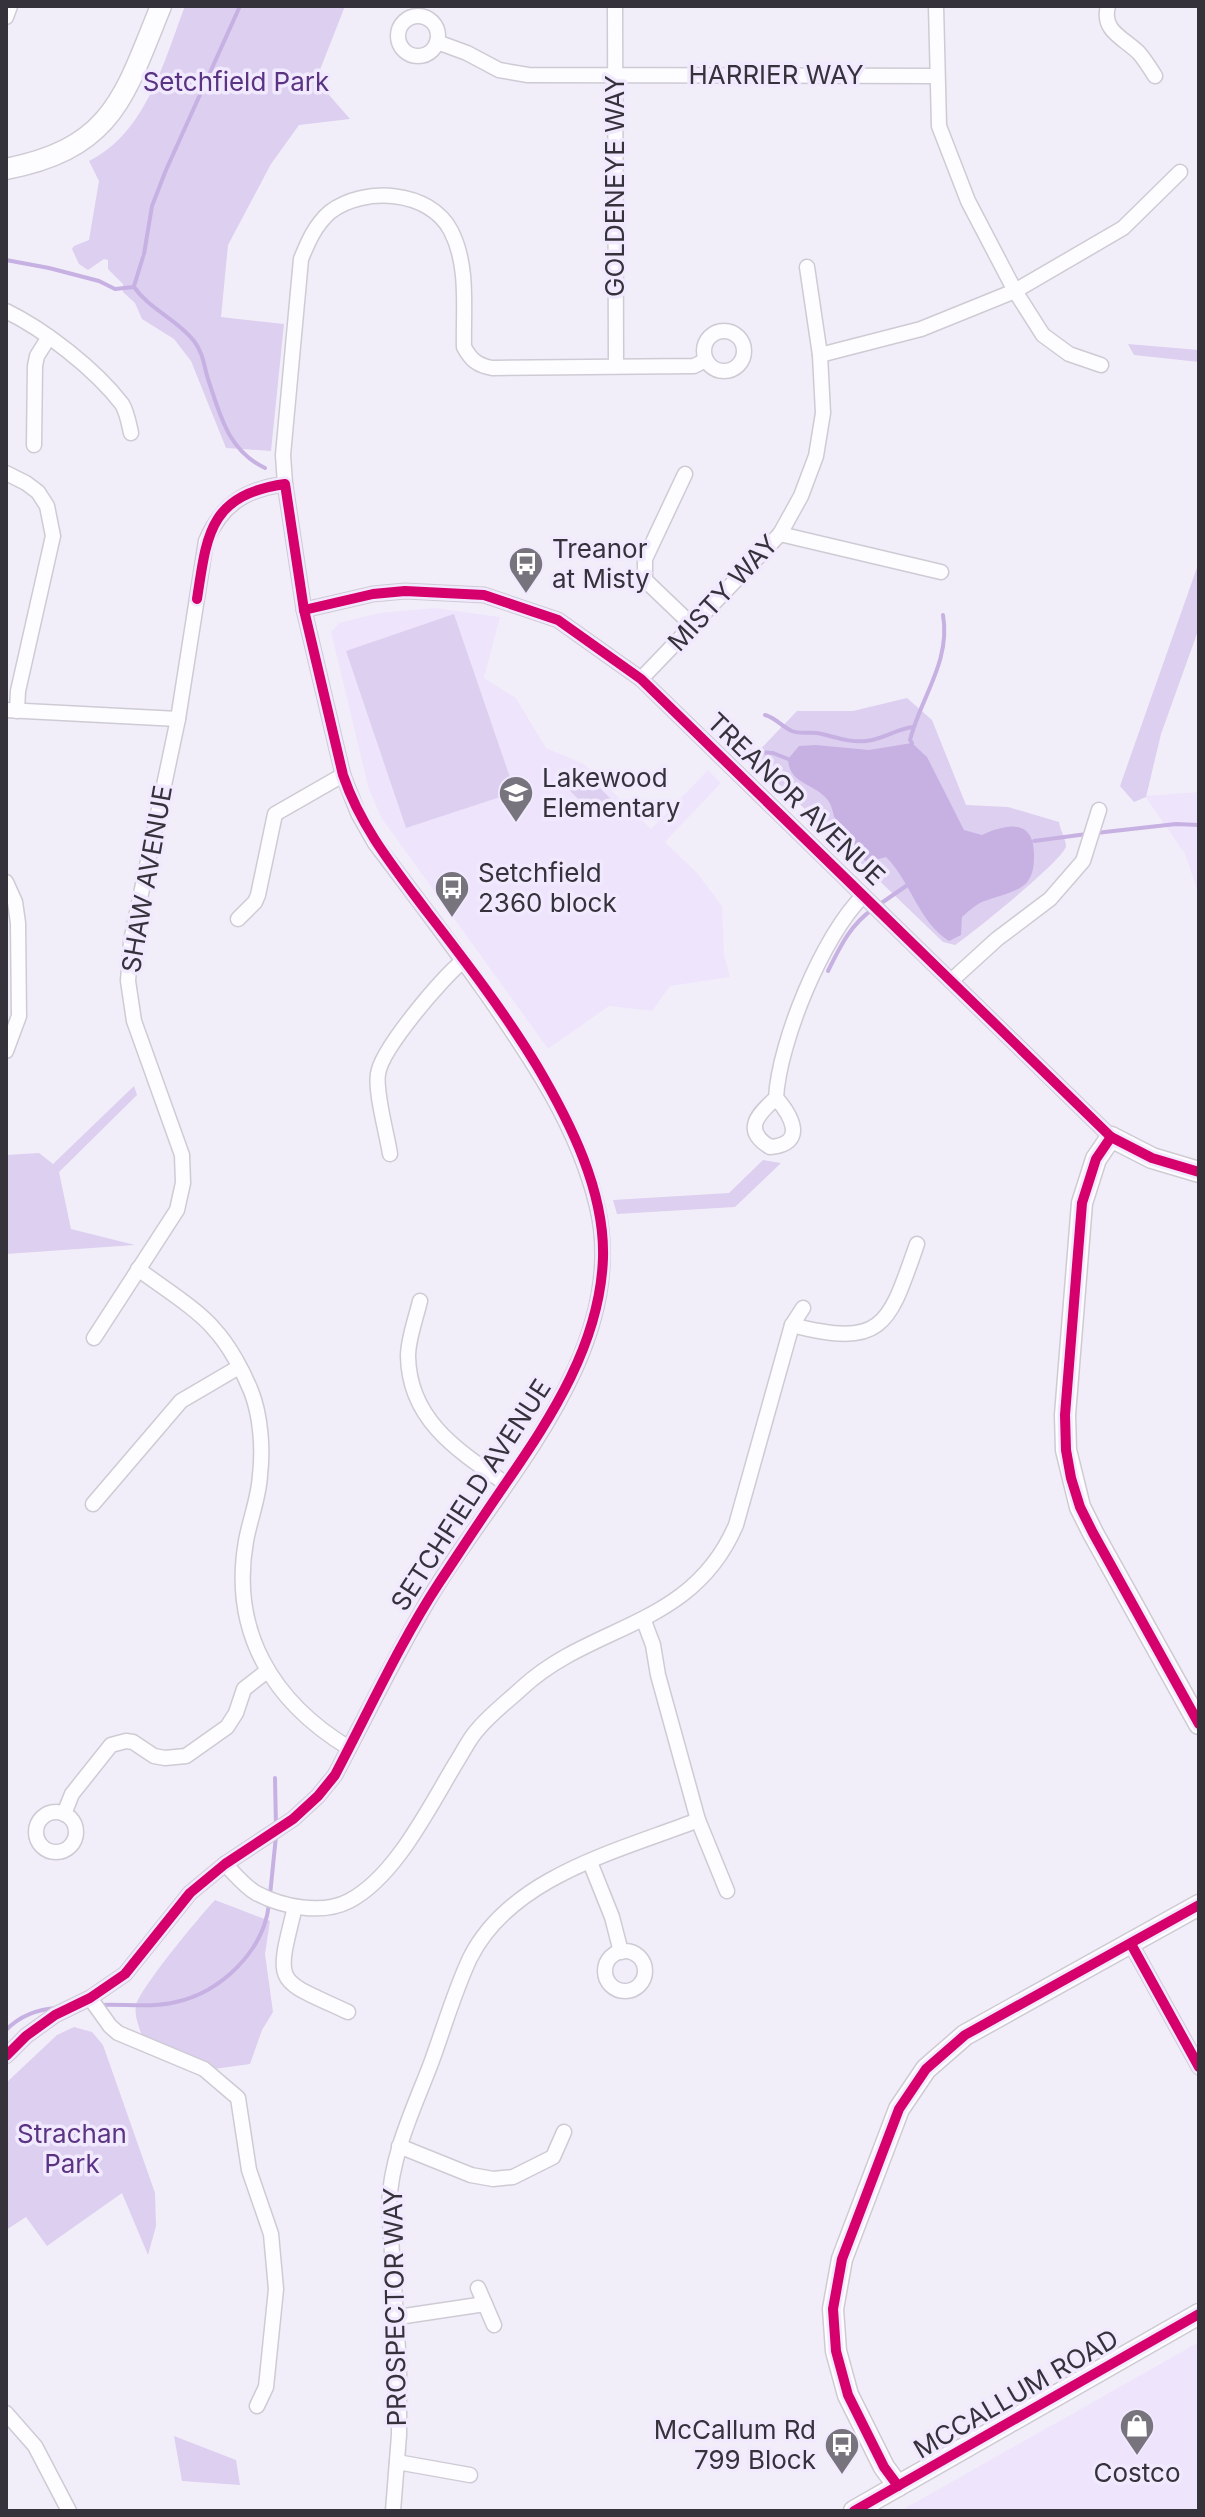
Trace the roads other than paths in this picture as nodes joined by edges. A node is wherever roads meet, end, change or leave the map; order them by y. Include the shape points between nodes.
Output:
1 (10, 6) edge
2 (161, 6) edge
3 (615, 6) edge
4 (936, 6) edge
5 (1108, 6) edge
6 (6, 17) edge
7 (437, 42) dead end
8 (615, 75) junction
9 (936, 76) junction
10 (1155, 76) dead end
11 (6, 169) edge
12 (1180, 172) dead end
13 (807, 267) dead end
14 (1015, 291) junction
15 (6, 311) edge
16 (49, 337) junction
17 (820, 355) junction
18 (706, 360) dead end
19 (1101, 365) dead end
20 (616, 366) junction
21 (131, 433) dead end
22 (34, 445) dead end
23 (6, 473) edge
24 (685, 474) dead end
25 (285, 484) junction
26 (780, 534) junction
27 (941, 572) dead end
28 (304, 610) junction
29 (693, 626) junction
30 (641, 679) junction
31 (12, 711) edge
32 (178, 719) junction
33 (343, 775) junction
34 (1099, 810) dead end
35 (6, 882) edge
36 (863, 896) junction
37 (238, 919) dead end
38 (463, 961) junction
39 (952, 980) junction
40 (6, 1051) edge
41 (776, 1098) dead end
42 (1111, 1137) junction
43 (390, 1154) dead end
44 (1199, 1172) edge
45 (917, 1244) dead end
46 (138, 1269) junction
47 (420, 1301) dead end
48 (803, 1308) dead end
49 (792, 1325) junction
50 (94, 1338) dead end
51 (239, 1367) junction
52 (505, 1483) junction
53 (93, 1504) dead end
54 (644, 1621) junction
55 (267, 1671) junction
56 (1199, 1724) edge
57 (349, 1748) junction
58 (64, 1814) dead end
59 (698, 1820) junction
60 (590, 1862) junction
61 (225, 1864) junction
62 (727, 1891) dead end
63 (1199, 1905) edge
64 (295, 1907) junction
65 (1131, 1944) junction
66 (621, 1952) dead end
67 (90, 1998) junction
68 (348, 2012) dead end
69 (6, 2056) edge
70 (1199, 2067) edge
71 (564, 2132) dead end
72 (399, 2146) junction
73 (478, 2288) dead end
74 (485, 2304) junction
75 (1199, 2314) edge
76 (398, 2317) junction
77 (494, 2325) dead end
78 (257, 2406) dead end
79 (6, 2413) edge
80 (397, 2462) junction
81 (470, 2475) dead end
82 (898, 2486) junction
83 (69, 2511) edge
84 (393, 2511) edge
85 (854, 2511) edge

1 - 6 street
2 - 11 street via 128,87 105,121 75,148
3 - 8 street, GOLDENEYE WAY
4 - 9 street
5 - 10 street via 1105,16 1112,32 1137,51
7 - 8 street, HARRIER WAY via 512,74
8 - 9 street, HARRIER WAY
8 - 20 street, GOLDENEYE WAY
9 - 14 street via 944,141
12 - 14 street via 1123,228
13 - 17 street, MISTY WAY
14 - 17 street via 921,329
14 - 19 street via 1043,335 1069,354
15 - 16 street
16 - 21 street via 124,406
16 - 22 street via 35,366
17 - 26 street, MISTY WAY via 823,413 816,456
18 - 20 street, SETCHFIELD AVENUE via 694,366
20 - 25 street, SETCHFIELD AVENUE via 479,365 464,347 462,258 449,228 424,205 392,195 357,198 330,212 312,233 301,259 283,455
23 - 31 street via 38,492 47,506 53,536
24 - 29 street via 645,559 645,580
25 - 28 street, SETCHFIELD AVENUE
25 - 32 street, SHAW AVENUE via 241,496 212,526
26 - 27 street
26 - 29 street, MISTY WAY
28 - 30 street, TREANOR AVENUE via 405,591 484,595 558,620
28 - 33 street, SETCHFIELD AVENUE
29 - 30 street, MISTY WAY
30 - 36 street, TREANOR AVENUE
31 - 32 street
32 - 46 street, SHAW AVENUE via 131,941 128,981 134,1021 182,1155 183,1183 177,1210
33 - 37 street via 275,814 258,895
33 - 38 street, SETCHFIELD AVENUE via 370,835
34 - 39 street via 1083,861 1050,899
35 - 40 street via 18,923 19,1016
36 - 39 street, TREANOR AVENUE
36 - 41 street via 849,910 809,982 777,1077
38 - 43 street via 405,1026 380,1067
38 - 52 street, SETCHFIELD AVENUE via 536,1065 558,1106 589,1178 601,1233 599,1287 583,1350 550,1418
39 - 42 street, TREANOR AVENUE
42 - 44 street, TREANOR AVENUE via 1152,1158
42 - 56 street via 1096,1159 1082,1203 1066,1450 1086,1520
45 - 49 street via 899,1296 880,1322 848,1336
46 - 50 street, SHAW AVENUE
46 - 51 street via 214,1328
47 - 52 street via 408,1355 416,1397 431,1424 454,1447
48 - 49 street
49 - 54 street via 730,1540 701,1577
51 - 53 street via 181,1401
51 - 55 street via 252,1393 260,1449 242,1585 249,1628
52 - 57 street, SETCHFIELD AVENUE via 413,1626
54 - 59 street
54 - 64 street via 544,1668 477,1729 401,1851 373,1886 347,1902
55 - 57 street via 297,1711
55 - 58 street via 244,1689 227,1727 197,1751 165,1758 133,1742 111,1745 72,1794
57 - 61 street, SETCHFIELD AVENUE via 335,1775 306,1808
59 - 60 street, PROSPECTOR WAY
59 - 62 street
60 - 66 street
60 - 72 street, PROSPECTOR WAY via 553,1877 504,1913 471,1957
61 - 64 street via 254,1892
61 - 67 street, SETCHFIELD AVENUE via 190,1893 125,1974
63 - 65 street
64 - 68 street via 283,1956 286,1979
65 - 70 street
65 - 82 street via 965,2035 926,2069 891,2126 842,2259 833,2331 848,2395
67 - 69 street, SETCHFIELD AVENUE via 46,2022
67 - 78 street via 118,2033 204,2069 238,2098 249,2170 271,2234 276,2289 266,2387
71 - 72 street via 553,2157 513,2177 493,2179
72 - 76 street, PROSPECTOR WAY via 389,2205
73 - 74 street
74 - 76 street
74 - 77 street
75 - 82 street, MCCALLUM ROAD
76 - 80 street, PROSPECTOR WAY
79 - 83 street via 35,2446
80 - 81 street
80 - 84 street, PROSPECTOR WAY
82 - 85 street, MCCALLUM ROAD

